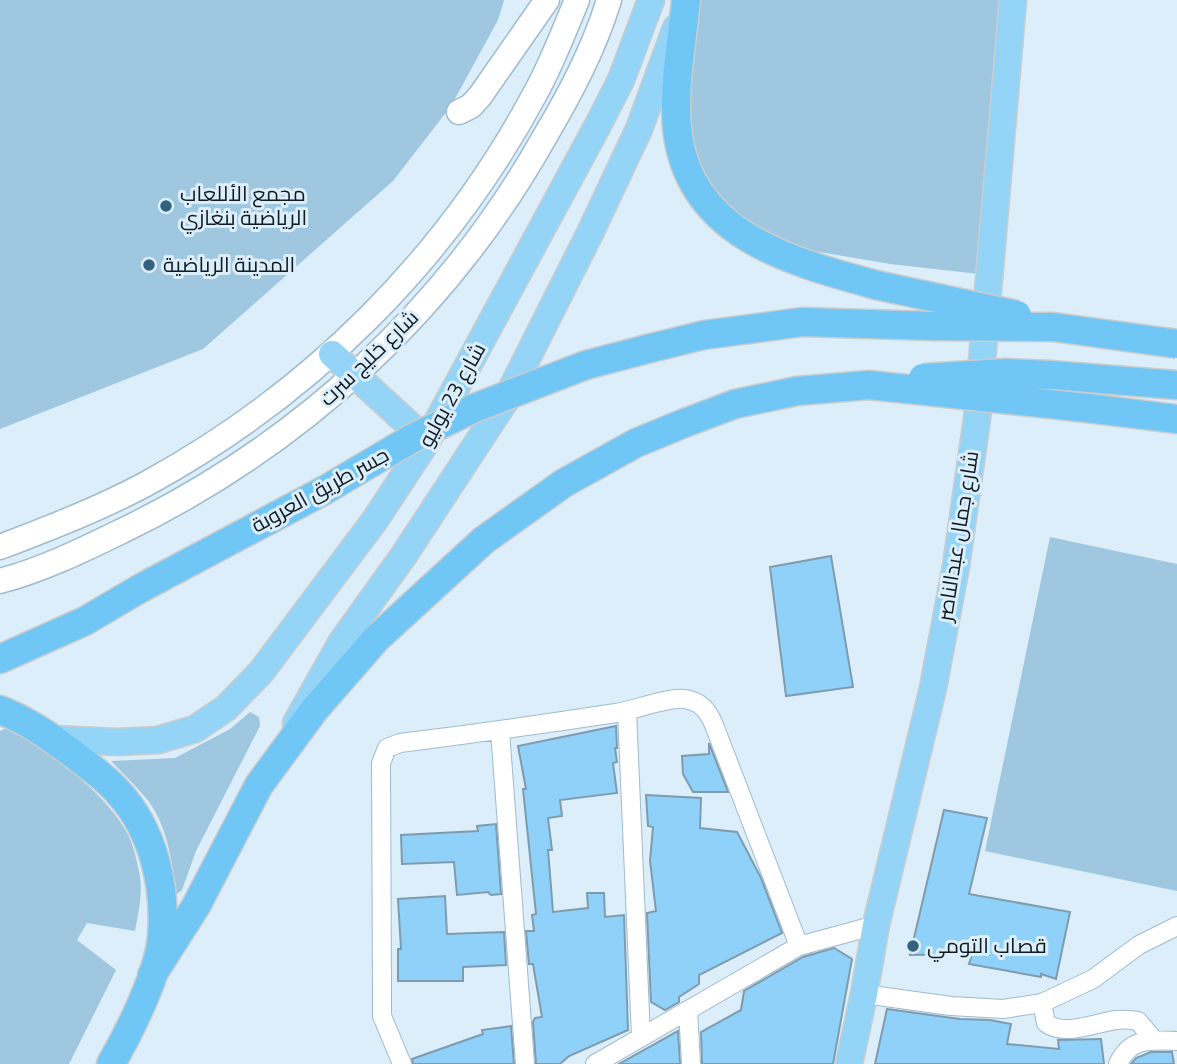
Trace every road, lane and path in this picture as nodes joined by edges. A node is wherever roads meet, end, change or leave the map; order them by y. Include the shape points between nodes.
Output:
1 (547, 0) edge
2 (577, 0) edge
3 (610, 0) edge
4 (651, 0) edge
5 (686, 0) edge
6 (1013, 0) edge
7 (459, 112) dead end
8 (1053, 327) junction
9 (1177, 344) edge
10 (332, 354) junction
11 (356, 376) junction
12 (869, 385) junction
13 (1177, 385) edge
14 (1177, 419) edge
15 (427, 441) junction
16 (0, 547) edge
17 (0, 581) edge
18 (0, 659) edge
19 (0, 710) edge
20 (627, 711) junction
21 (500, 731) junction
22 (53, 740) junction
23 (284, 750) junction
24 (876, 925) junction
25 (1177, 926) edge
26 (799, 946) junction
27 (152, 975) junction
28 (864, 994) junction
29 (1042, 1003) junction
30 (688, 1010) junction
31 (640, 1037) junction
32 (1154, 1040) junction
33 (1177, 1041) edge
34 (115, 1059) edge
35 (402, 1064) edge
36 (525, 1064) edge
37 (595, 1064) edge
38 (691, 1064) edge
39 (849, 1064) edge
40 (1118, 1064) edge

1 - 7 main road via 476,101
2 - 10 main road, شارع خليج سرت via 537,90 469,201 404,282
3 - 11 main road, شارع خليج سرت via 581,70 507,199 422,309
4 - 15 main road, شارع 23 يوليو via 621,80
5 - 8 highway, bridge via 677,130 684,162 698,192 720,219 792,260
5 - 23 main road, شارع 23 يوليو via 639,129 507,398 334,654
6 - 24 main road, شارع جمال عبدالناصر via 976,419 956,566 933,688
8 - 9 highway, bridge
8 - 18 highway, جسر طريق العروبة, bridge via 802,322 704,335 586,365 472,409 411,439 85,621
10 - 11 main road
10 - 16 main road, شارع خليج سرت via 206,449 77,518
11 - 15 main road
11 - 17 main road, شارع خليج سرت via 219,480 76,554
12 - 13 highway, bridge via 1005,373
12 - 14 highway, bridge
12 - 23 highway via 797,391 735,404 636,443 564,483 484,540 376,639
15 - 22 main road, شارع 23 يوليو via 298,624 226,708 195,729 158,740
19 - 22 highway
20 - 21 street
20 - 26 street via 681,698 707,710
20 - 31 street
21 - 35 street via 400,743 387,748 381,763 382,1016
21 - 36 street
22 - 27 highway via 120,794 151,847 161,889 162,937
23 - 27 highway via 259,785 196,906
24 - 26 street
24 - 28 main road, شارع جمال عبدالناصر
25 - 29 street via 1139,945 1093,979
26 - 30 street
27 - 34 highway
28 - 29 street via 1003,1009
28 - 39 main road, شارع جمال عبدالناصر
29 - 32 street via 1045,1023 1052,1028 1138,1021
30 - 31 street
30 - 38 street
31 - 37 street
32 - 33 street
32 - 40 street via 1135,1043 1122,1053

